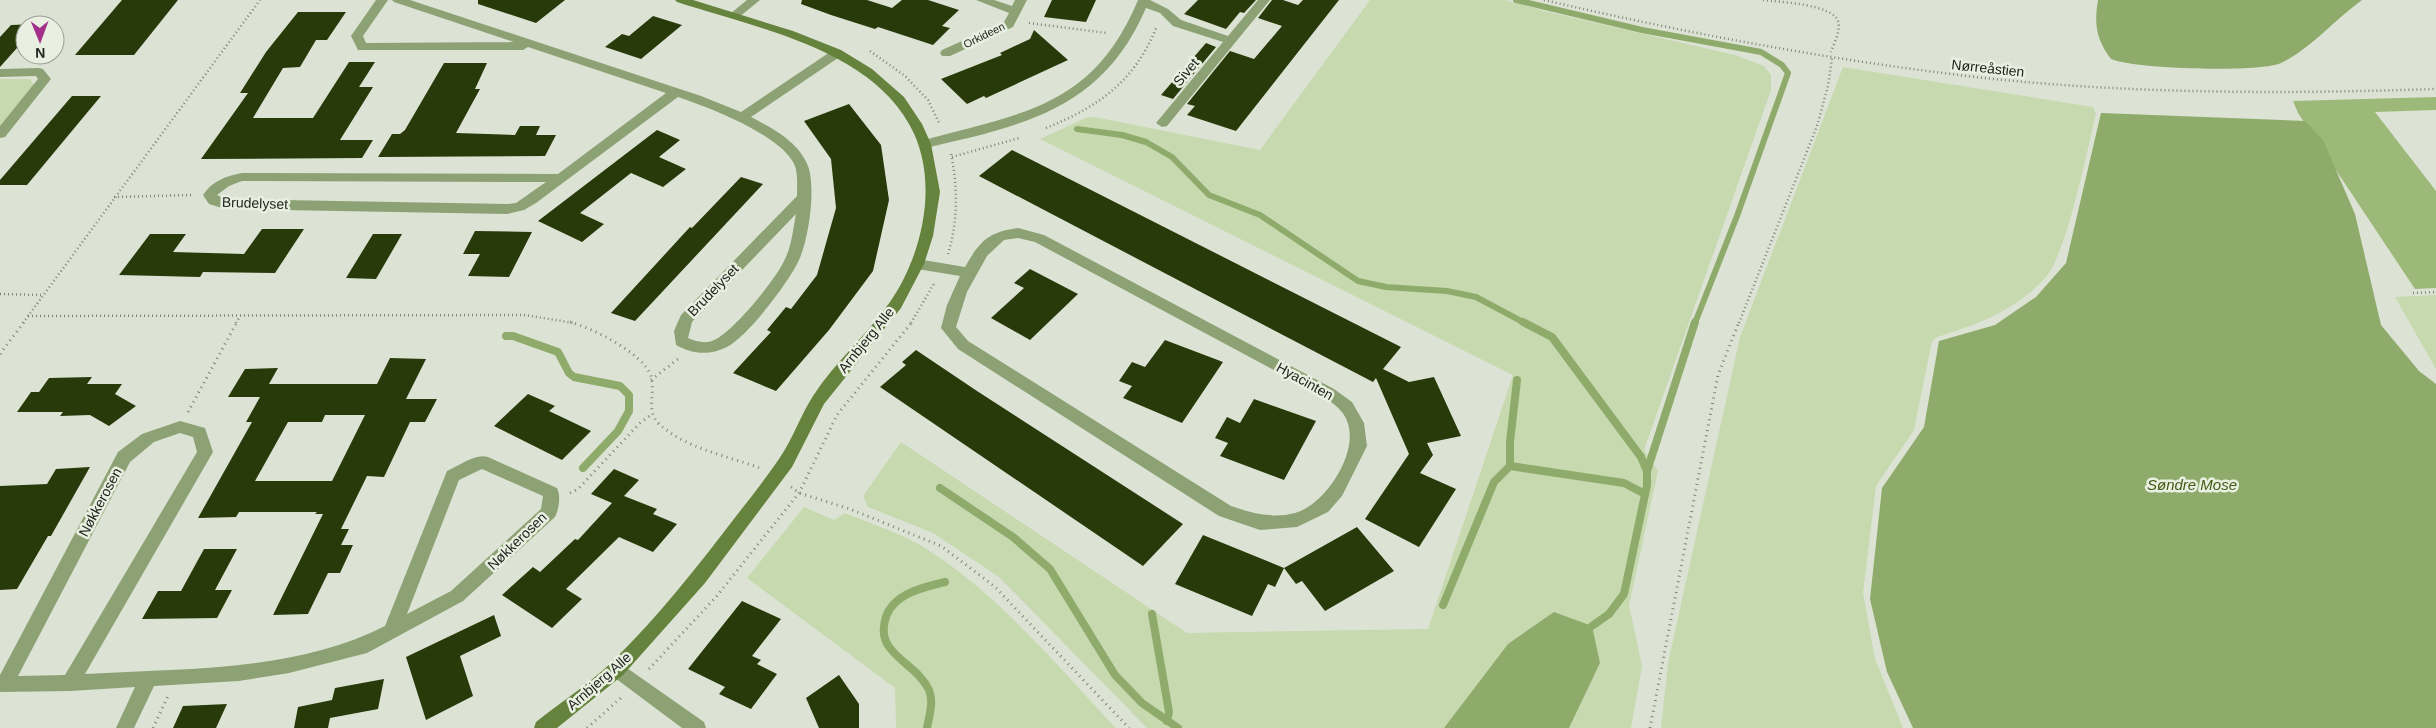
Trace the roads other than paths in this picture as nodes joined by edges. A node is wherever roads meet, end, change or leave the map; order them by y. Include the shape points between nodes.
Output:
1 (382, 0) edge
2 (398, 0) edge
3 (681, 0) edge
4 (754, 0) edge
5 (982, 0) edge
6 (1264, 0) edge
7 (1144, 1) edge
8 (1016, 10) edge
9 (734, 16) junction
10 (1232, 41) junction
11 (537, 46) junction
12 (837, 53) junction
13 (946, 53) dead end
14 (0, 72) edge
15 (676, 92) junction
16 (742, 117) junction
17 (1162, 123) dead end
18 (0, 134) edge
19 (924, 144) junction
20 (558, 178) junction
21 (804, 197) junction
22 (917, 264) junction
23 (971, 273) junction
24 (392, 631) junction
25 (617, 669) junction
26 (148, 679) junction
27 (70, 683) junction
28 (125, 728) edge
29 (543, 728) edge
30 (697, 728) edge

1 - 11 street via 357,36 362,47
2 - 11 street
3 - 9 street, Arnbjerg Alle
4 - 9 street
5 - 8 street, Orkideen
6 - 10 street, Sivet
7 - 10 street via 1164,11 1177,23
7 - 19 street via 1128,36 1103,70 1082,87 1057,103 1001,126
8 - 13 street, Orkideen via 1009,24
9 - 12 street, Arnbjerg Alle
10 - 17 street, Sivet
11 - 15 street
12 - 16 street
12 - 19 street, Arnbjerg Alle via 868,72 900,100 916,124
14 - 18 street via 39,72 46,79
15 - 16 street
15 - 20 street, Brudelyset
16 - 21 street via 788,148 801,166
19 - 22 street, Arnbjerg Alle via 933,192 926,236
20 - 20 street, Brudelyset via 531,200 507,209 225,204 214,201 210,195 227,180 242,177
21 - 21 street, Brudelyset via 800,232 792,260 764,299 729,339 711,347 693,348 681,341 686,319
22 - 23 street
22 - 25 street, Arnbjerg Alle via 896,304 818,400 777,475 699,578
23 - 23 street, Hyacinten via 951,312 948,328 963,344 1225,511 1260,522 1297,520 1322,507 1336,491 1359,446 1356,423 1347,406 1329,393 1040,238 1018,233 1000,235 987,245
24 - 24 street, Nøkkerosen via 453,476 482,462 551,493 549,512 457,596
24 - 26 street, Nøkkerosen via 361,647 289,666
25 - 29 street, Arnbjerg Alle
25 - 30 street
26 - 27 street, Nøkkerosen
26 - 28 street
27 - 27 street, Nøkkerosen via 4,685 124,456 148,438 180,427 199,432 205,452

